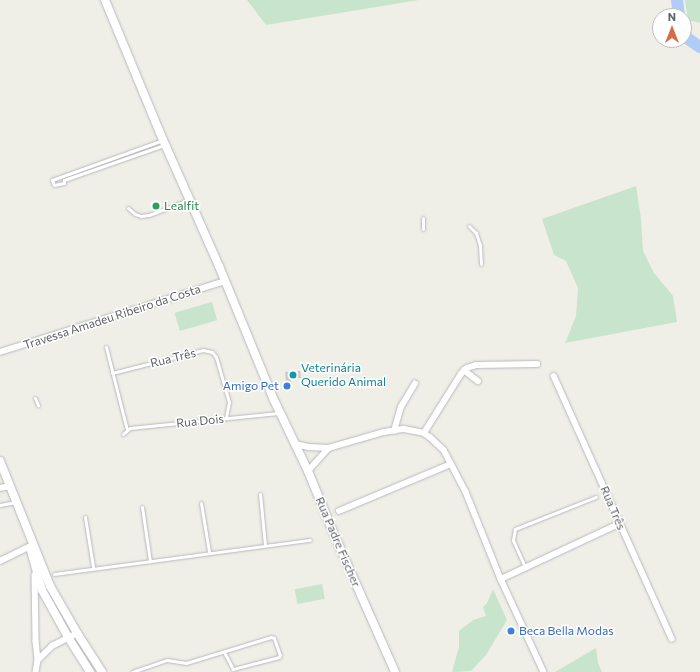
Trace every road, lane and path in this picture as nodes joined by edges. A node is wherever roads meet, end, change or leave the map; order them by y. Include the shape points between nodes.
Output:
1 (105, 0) edge
2 (164, 142) junction
3 (190, 200) junction
4 (128, 208) dead end
5 (423, 218) dead end
6 (469, 226) dead end
7 (423, 229) dead end
8 (481, 264) dead end
9 (225, 281) junction
10 (106, 347) dead end
11 (0, 352) edge
12 (537, 364) dead end
13 (464, 370) junction
14 (112, 373) junction
15 (554, 376) dead end
16 (478, 381) dead end
17 (416, 384) dead end
18 (35, 398) dead end
19 (38, 405) dead end
20 (280, 413) junction
21 (226, 418) junction
22 (128, 430) junction
23 (394, 431) junction
24 (424, 433) junction
25 (123, 434) dead end
26 (295, 444) junction
27 (329, 448) junction
28 (0, 461) edge
29 (451, 464) junction
30 (308, 471) junction
31 (10, 486) junction
32 (0, 488) edge
33 (260, 494) dead end
34 (596, 497) dead end
35 (16, 502) junction
36 (201, 503) dead end
37 (0, 505) edge
38 (142, 507) dead end
39 (339, 511) dead end
40 (85, 517) dead end
41 (619, 524) junction
42 (310, 540) dead end
43 (31, 543) junction
44 (265, 545) junction
45 (210, 552) junction
46 (0, 560) edge
47 (150, 561) junction
48 (93, 567) junction
49 (525, 567) junction
50 (35, 570) junction
51 (54, 574) dead end
52 (501, 579) junction
53 (76, 633) junction
54 (68, 638) junction
55 (672, 639) dead end
56 (224, 652) junction
57 (38, 660) junction
58 (36, 672) edge
59 (90, 672) edge
60 (102, 672) edge
61 (132, 672) edge
62 (395, 672) edge
63 (544, 672) edge

1 - 2 main road, Rua Padre Fischer
2 - 2 lane via 52,180 54,185 64,183 64,180
2 - 3 main road, Rua Padre Fischer
3 - 4 lane via 142,216
3 - 9 main road, Rua Padre Fischer
5 - 7 lane
6 - 8 lane via 476,233 480,245
9 - 11 street, Travessa Amadeu Ribeiro da Costa
9 - 20 main road, Rua Padre Fischer
10 - 14 lane
12 - 13 street via 476,365
13 - 16 street
13 - 24 street
14 - 21 lane, Rua Três via 203,350 212,352 216,357 230,402
14 - 22 lane
15 - 41 street, Rua Três via 587,446
17 - 23 street via 401,407
18 - 19 lane
20 - 21 lane, Rua Dois
20 - 26 main road, Rua Padre Fischer
21 - 22 lane, Rua Dois
22 - 25 lane, Rua Dois
23 - 24 street via 404,429
23 - 27 street
24 - 29 street via 444,450
26 - 27 street via 309,448
26 - 30 main road, Rua Padre Fischer
27 - 30 street
28 - 31 main road
29 - 39 street
29 - 52 street via 466,492
30 - 62 main road, Rua Padre Fischer via 332,532
31 - 32 street
31 - 35 main road
33 - 44 lane
34 - 49 lane via 515,529 513,540
35 - 37 lane
35 - 43 main road
36 - 45 lane
38 - 47 lane
40 - 48 lane
41 - 49 street
41 - 55 street, Rua Três
42 - 44 lane
43 - 46 street
43 - 50 main road
43 - 53 main road via 50,586
44 - 45 lane
45 - 47 lane
47 - 48 lane
48 - 51 lane
49 - 52 street
50 - 54 main road via 42,590
50 - 57 street
52 - 63 street
53 - 54 street
53 - 60 main road
54 - 57 street via 52,646
54 - 59 main road
56 - 56 lane via 273,637 280,655 233,669
56 - 61 lane via 186,663 167,660
57 - 58 street

